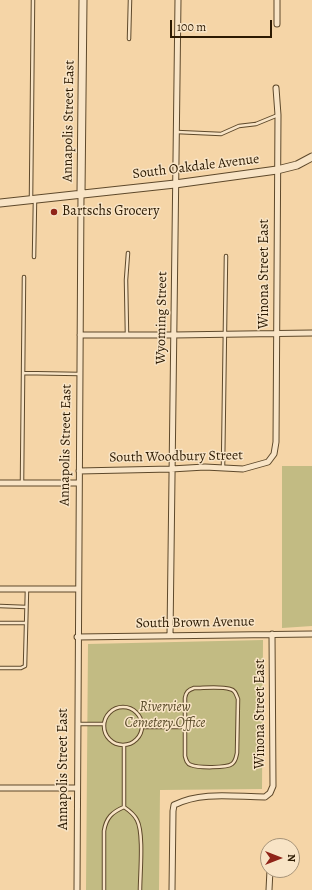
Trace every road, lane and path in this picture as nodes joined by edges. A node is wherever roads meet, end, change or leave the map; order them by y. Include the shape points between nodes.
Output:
1 (33, 0) edge
2 (84, 0) edge
3 (130, 0) edge
4 (178, 0) edge
5 (278, 0) edge
6 (277, 24) dead end
7 (129, 39) dead end
8 (276, 88) dead end
9 (278, 114) junction
10 (176, 132) junction
11 (312, 157) edge
12 (277, 170) junction
13 (175, 184) junction
14 (81, 193) junction
15 (33, 199) junction
16 (0, 203) edge
17 (128, 253) dead end
18 (226, 256) dead end
19 (34, 258) dead end
20 (24, 277) dead end
21 (276, 333) junction
22 (312, 333) edge
23 (225, 334) junction
24 (80, 335) junction
25 (174, 335) junction
26 (127, 336) junction
27 (23, 373) junction
28 (80, 374) junction
29 (271, 458) joint
30 (223, 468) junction
31 (172, 469) junction
32 (79, 471) junction
33 (0, 483) edge
34 (22, 483) junction
35 (78, 483) junction
36 (0, 589) edge
37 (27, 589) junction
38 (78, 589) junction
39 (0, 606) edge
40 (26, 607) junction
41 (26, 623) junction
42 (0, 624) edge
43 (272, 634) junction
44 (312, 634) edge
45 (170, 635) junction
46 (77, 637) junction
47 (0, 668) edge
48 (77, 724) junction
49 (104, 724) junction
50 (142, 727) junction
51 (184, 727) junction
52 (124, 745) junction
53 (0, 788) edge
54 (76, 788) junction
55 (124, 807) junction
56 (270, 878) edge
57 (77, 890) edge
58 (104, 890) edge
59 (140, 890) edge
60 (172, 890) edge
61 (270, 890) edge

1 - 15 lane
2 - 14 street, Annapolis Street East
3 - 7 lane
4 - 10 street, Wyoming Street
5 - 6 street
8 - 9 street, Winona Street East
9 - 10 lane via 256,124 239,126 221,134
9 - 12 street, Winona Street East
10 - 13 street, Wyoming Street
11 - 12 street, South Oakdale Avenue via 297,165
12 - 13 street, South Oakdale Avenue
12 - 21 street, Winona Street East
13 - 14 street, South Oakdale Avenue
13 - 25 street, Wyoming Street
14 - 15 street, South Oakdale Avenue
14 - 24 street, Annapolis Street East
15 - 16 street, South Oakdale Avenue
15 - 19 lane
17 - 26 lane
18 - 23 lane
20 - 27 lane
21 - 22 street
21 - 23 street
21 - 29 street, Winona Street East via 276,442
23 - 25 street
23 - 30 lane
24 - 26 street
24 - 28 street, Annapolis Street East
25 - 26 street
25 - 31 street, Wyoming Street
27 - 28 lane
27 - 34 lane
28 - 32 street, Annapolis Street East
29 - 30 street, South Woodbury Street via 243,469
30 - 31 street, South Woodbury Street
31 - 32 street, South Woodbury Street
31 - 45 street, Wyoming Street
32 - 35 street, Annapolis Street East
33 - 34 street
34 - 35 street
35 - 38 street, Annapolis Street East
36 - 37 street
37 - 38 street
37 - 40 lane
38 - 46 street, Annapolis Street East
39 - 40 lane
40 - 41 lane
41 - 42 lane
41 - 47 lane via 25,666
43 - 44 street, South Brown Avenue
43 - 45 street, South Brown Avenue
43 - 60 street, Winona Street East via 273,786 265,798 218,796 185,800 174,805
45 - 46 street, South Brown Avenue
46 - 48 street, Annapolis Street East
48 - 49 lane
48 - 54 street, Annapolis Street East
49 - 50 lane via 111,712 127,707 140,717
49 - 52 lane via 109,739
50 - 51 lane
50 - 52 lane via 141,734 136,740
51 - 51 lane via 186,762 190,765 231,765 236,760 237,753 236,693 225,688 190,689 185,698
52 - 55 lane
53 - 54 street
54 - 57 street, Annapolis Street East
55 - 58 lane via 110,816 104,831
55 - 59 lane via 132,812 141,831
56 - 61 street

